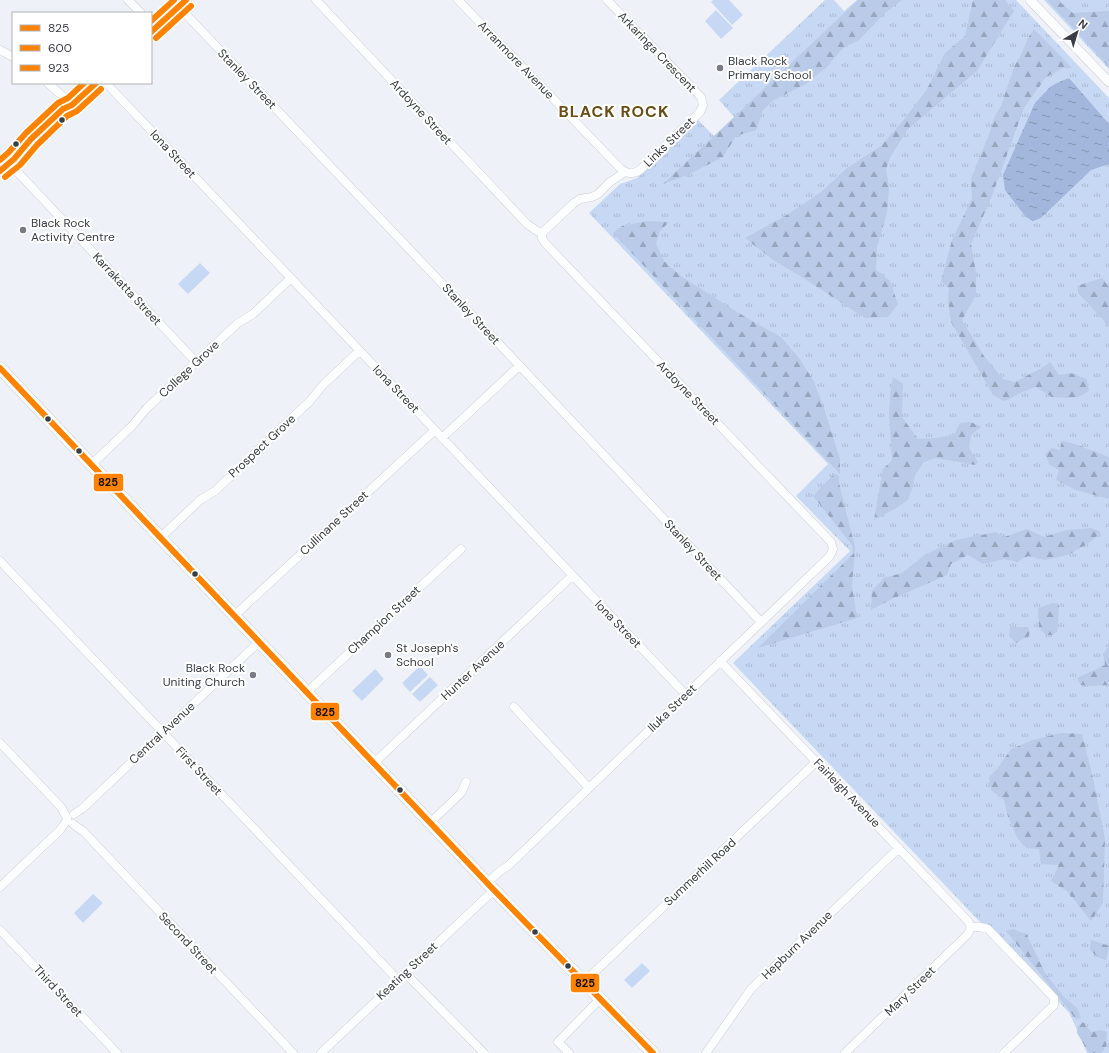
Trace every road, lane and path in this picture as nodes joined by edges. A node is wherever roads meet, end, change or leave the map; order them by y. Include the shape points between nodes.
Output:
1 (128, 0) edge
2 (316, 0) edge
3 (458, 0) edge
4 (607, 0) edge
5 (1030, 0) edge
6 (182, 3) edge
7 (140, 12) edge
8 (152, 28) edge
9 (0, 50) edge
10 (12, 56) edge
11 (1109, 82) edge
12 (49, 84) edge
13 (95, 84) edge
14 (107, 84) edge
15 (72, 105) junction
16 (703, 105) joint
17 (12, 161) junction
18 (622, 170) junction
19 (0, 171) edge
20 (542, 235) junction
21 (291, 278) junction
22 (360, 351) junction
23 (196, 362) junction
24 (519, 366) junction
25 (0, 368) edge
26 (434, 430) junction
27 (442, 438) junction
28 (91, 465) junction
29 (160, 538) junction
30 (461, 549) dead end
31 (833, 549) joint
32 (0, 561) edge
33 (572, 576) junction
34 (234, 616) junction
35 (761, 622) junction
36 (259, 642) junction
37 (720, 661) junction
38 (307, 692) junction
39 (686, 695) junction
40 (514, 707) dead end
41 (163, 733) junction
42 (0, 743) edge
43 (816, 762) junction
44 (374, 763) junction
45 (466, 782) dead end
46 (589, 788) junction
47 (72, 819) junction
48 (430, 823) junction
49 (899, 848) junction
50 (490, 886) junction
51 (0, 887) edge
52 (971, 927) junction
53 (0, 930) edge
54 (405, 973) junction
55 (398, 980) junction
56 (584, 982) junction
57 (600, 999) junction
58 (117, 1053) edge
59 (293, 1053) edge
60 (321, 1053) edge
61 (484, 1053) edge
62 (569, 1053) edge
63 (653, 1053) edge
64 (706, 1053) edge
65 (845, 1053) edge
66 (1004, 1053) edge

1 - 7 street
2 - 20 street, Ardoyne Street via 532,231
3 - 18 street, Arranmore Avenue
4 - 16 street, Arkaringa Crescent via 701,97
5 - 11 street
6 - 8 main road
6 - 24 street, Stanley Street
9 - 10 street
12 - 15 street
13 - 15 main road
14 - 21 street, Iona Street
15 - 17 main road via 67,114 28,150
16 - 18 street, Links Street via 700,112 640,170 632,174
17 - 19 main road
17 - 23 street, Karrakatta Street
18 - 20 street via 598,194 574,203
20 - 31 street, Ardoyne Street via 545,243 831,542
21 - 22 street, Iona Street
21 - 23 street, College Grove
22 - 26 street, Iona Street
22 - 29 street, Prospect Grove via 215,491 200,500
23 - 28 street, College Grove
24 - 27 street
24 - 35 street, Stanley Street
25 - 28 main road
26 - 27 street, Iona Street
26 - 34 street, Cullinane Street
27 - 33 street, Iona Street
28 - 29 main road
29 - 34 main road
30 - 38 street, Champion Street
31 - 35 street, Iluka Street via 830,556
32 - 41 street, First Street
33 - 39 street, Iona Street
33 - 44 street, Hunter Avenue
34 - 36 main road
35 - 37 street, Iluka Street
36 - 38 main road
36 - 41 street, Central Avenue
37 - 39 street, Iluka Street
37 - 43 street, Fairleigh Avenue
38 - 44 main road
39 - 46 street, Iluka Street
40 - 46 street
41 - 47 street, Central Avenue
41 - 55 street, First Street
42 - 47 street, Second Street
43 - 49 street, Fairleigh Avenue
43 - 56 street, Summerhill Road
44 - 48 main road
45 - 48 street via 461,793
46 - 50 street, Iluka Street
47 - 51 street, Central Avenue
47 - 59 street, Second Street
48 - 50 main road
49 - 52 street, Fairleigh Avenue
49 - 64 street, Hepburn Avenue via 751,989
50 - 54 street, Keating Street
50 - 56 main road
52 - 65 street, Mary Street via 968,934
52 - 66 street via 988,929 1054,998 1054,1005
53 - 58 street, Third Street
54 - 55 street, Keating Street
54 - 61 street
55 - 60 street, Keating Street
56 - 57 main road
57 - 62 street via 558,1042
57 - 63 main road

